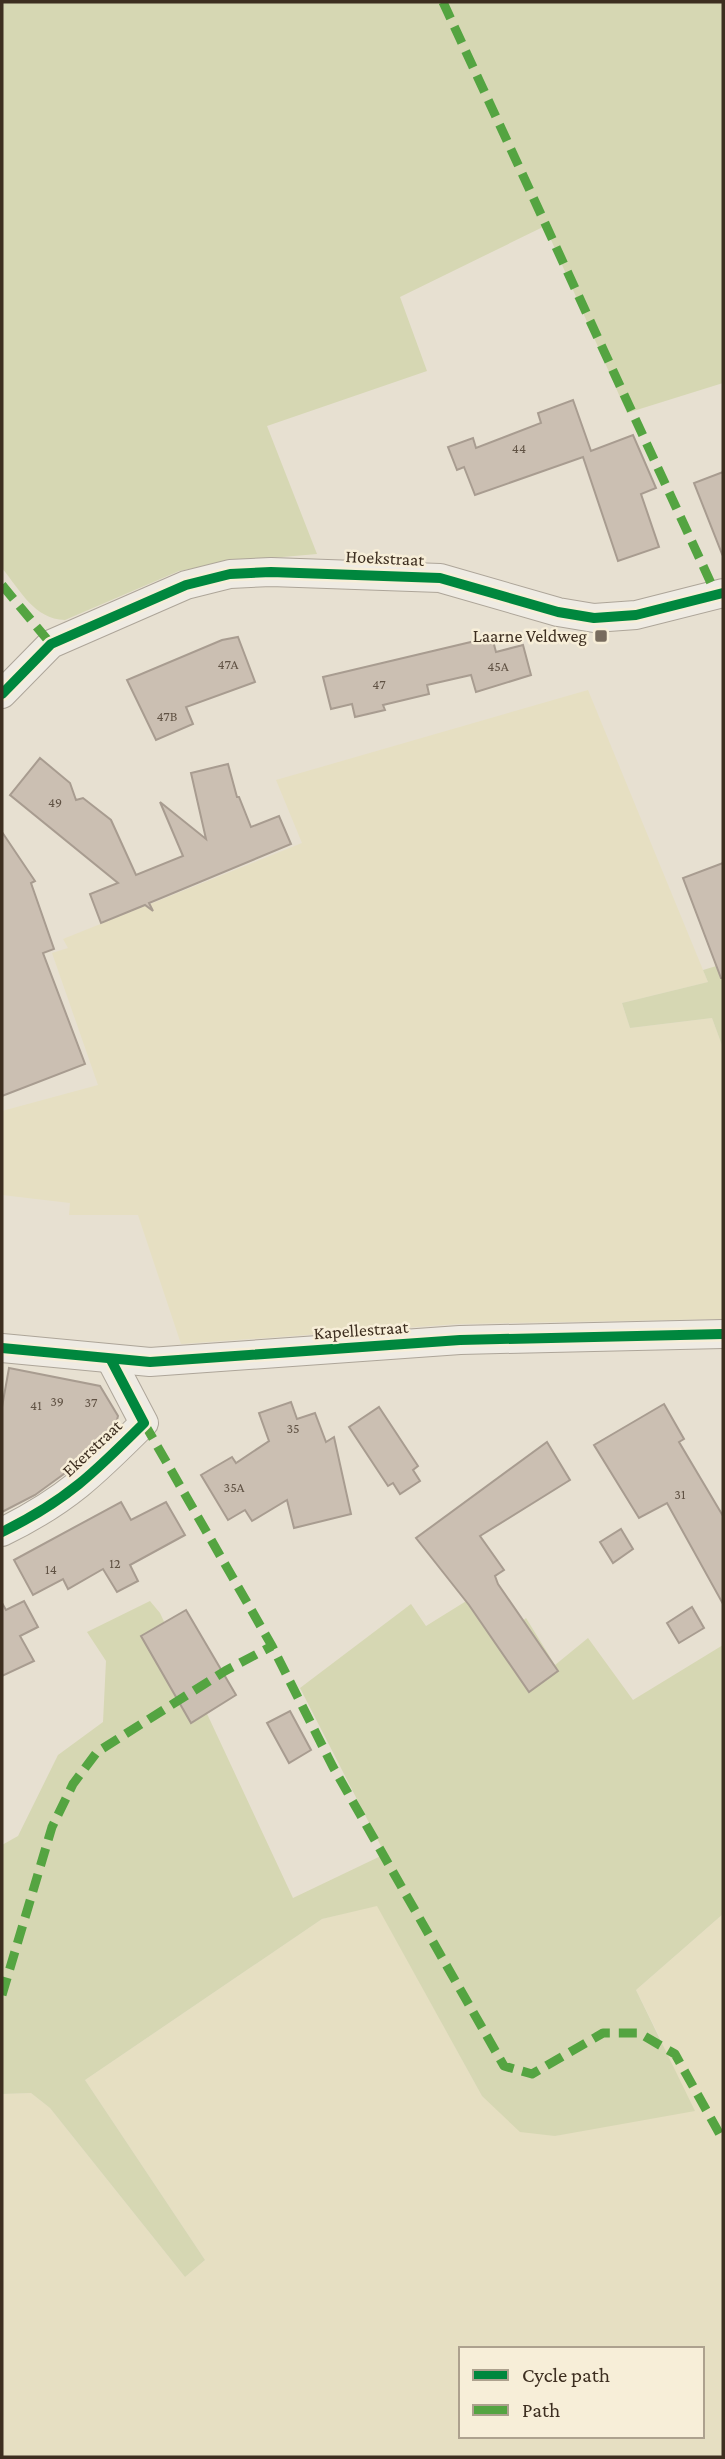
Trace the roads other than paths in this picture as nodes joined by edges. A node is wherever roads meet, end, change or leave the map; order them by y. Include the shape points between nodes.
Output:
1 (723, 593) edge
2 (2, 694) edge
3 (723, 1334) edge
4 (2, 1348) edge
5 (111, 1360) junction
6 (2, 1532) edge

1 - 2 street, Hoekstraat via 636,614 594,618 440,578 230,574 186,585 51,644
3 - 5 street, Kapellestraat via 460,1340 189,1360
4 - 5 street, Kapellestraat
5 - 6 street, Ekerstraat via 144,1423 82,1484 45,1512

